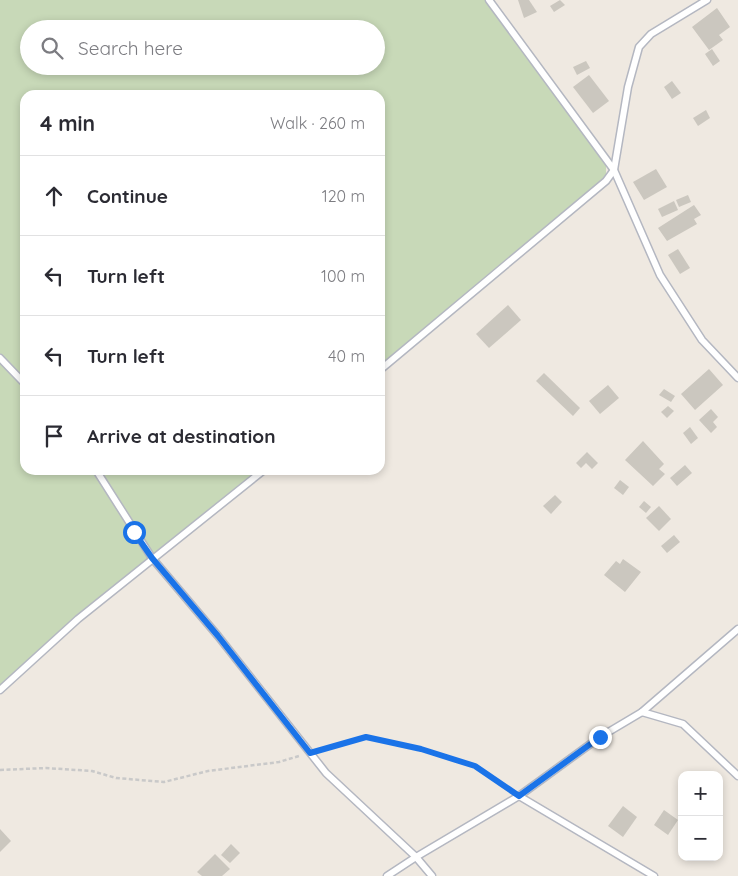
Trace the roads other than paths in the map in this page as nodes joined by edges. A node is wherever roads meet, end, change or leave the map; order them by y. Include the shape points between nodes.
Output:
1 (489, 0) edge
2 (707, 0) edge
3 (614, 170) junction
4 (0, 358) edge
5 (385, 366) edge
6 (738, 378) edge
7 (20, 379) edge
8 (99, 475) edge
9 (258, 475) edge
10 (152, 558) junction
11 (738, 630) edge
12 (0, 690) edge
13 (642, 712) junction
14 (738, 776) edge
15 (519, 796) junction
16 (416, 856) junction
17 (387, 876) edge
18 (432, 876) edge
19 (654, 876) edge

1 - 3 lane
2 - 3 lane via 651,34 639,47 628,87
3 - 5 lane via 606,181
3 - 6 lane via 660,275 702,340
4 - 7 lane
8 - 10 lane
9 - 10 lane
10 - 12 lane
10 - 16 lane via 326,773
11 - 13 lane
13 - 14 lane via 683,724
13 - 15 lane via 600,737
15 - 16 lane
15 - 19 lane
16 - 17 lane
16 - 18 lane

